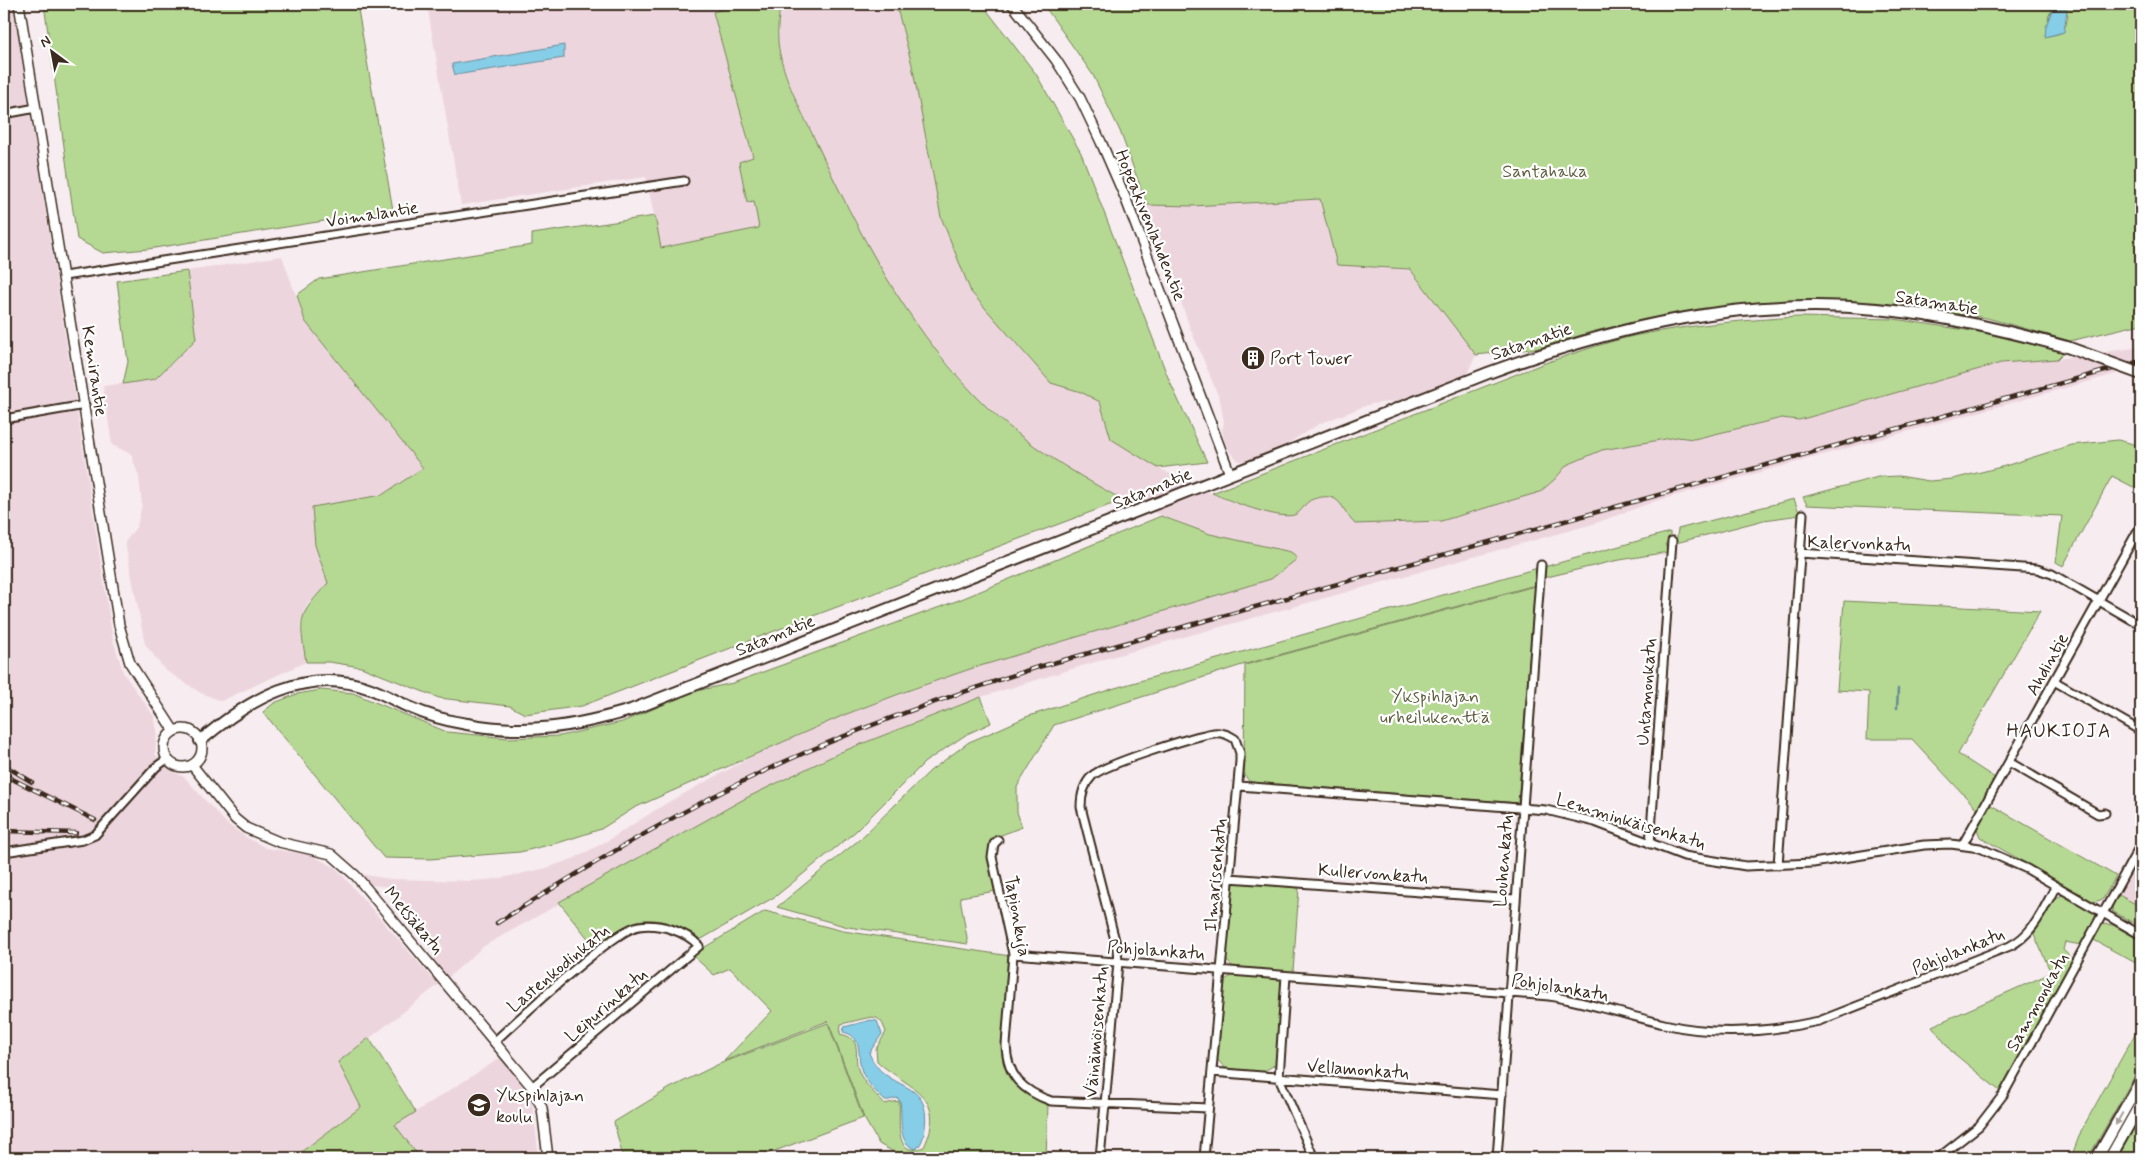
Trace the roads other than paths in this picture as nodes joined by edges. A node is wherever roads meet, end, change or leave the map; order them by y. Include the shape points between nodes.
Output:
1 (19, 4) edge
2 (1012, 4) edge
3 (36, 108) junction
4 (4, 114) edge
5 (684, 181) dead end
6 (64, 276) junction
7 (2141, 374) edge
8 (85, 405) junction
9 (4, 419) edge
10 (1230, 474) junction
11 (1803, 514) dead end
12 (2141, 524) edge
13 (1672, 541) dead end
14 (1800, 553) junction
15 (1541, 565) dead end
16 (2099, 601) junction
17 (2141, 625) edge
18 (2054, 681) junction
19 (174, 731) junction
20 (2141, 731) edge
21 (200, 740) junction
22 (1238, 745) joint
23 (167, 759) junction
24 (2009, 762) junction
25 (192, 765) junction
26 (1238, 786) junction
27 (1522, 807) junction
28 (2105, 813) dead end
29 (998, 840) dead end
30 (1650, 844) junction
31 (1963, 844) junction
32 (2141, 844) edge
33 (4, 852) edge
34 (1778, 865) junction
35 (1229, 878) junction
36 (2056, 886) junction
37 (1515, 899) junction
38 (2104, 913) junction
39 (2141, 935) edge
40 (699, 946) joint
41 (1013, 954) junction
42 (1118, 963) junction
43 (1221, 970) junction
44 (1286, 976) junction
45 (1511, 993) junction
46 (494, 1042) junction
47 (1212, 1072) junction
48 (1279, 1078) junction
49 (2141, 1080) edge
50 (532, 1087) junction
51 (1502, 1095) junction
52 (2141, 1103) edge
53 (1104, 1104) junction
54 (1208, 1108) junction
55 (548, 1158) edge
56 (1100, 1158) edge
57 (1204, 1158) edge
58 (1314, 1158) edge
59 (1497, 1158) edge
60 (1938, 1158) edge
61 (2097, 1158) edge
62 (2110, 1158) edge

1 - 3 street, Kemirantie
2 - 10 street, Hopeakivenlahdentie via 1056,60 1080,98 1101,142
3 - 4 street
3 - 6 street, Kemirantie
5 - 6 street, Voimalantie
6 - 8 street, Kemirantie
7 - 10 main road, Satamatie, bridge via 2000,328 1876,309 1826,306 1763,308 1666,320 1587,339
8 - 9 street
8 - 19 street, Kemirantie via 124,646 141,682
10 - 21 main road, Satamatie via 598,720 549,729 483,726 425,713 358,684 316,681 286,686 269,693
11 - 14 street
12 - 16 street, Ahdintie
13 - 30 street, Untamonkatu
14 - 16 street, Kalervonkatu via 2037,569
14 - 34 street, Kalervonkatu
15 - 27 street, Louhenkatu
16 - 17 street, Kalervonkatu
16 - 18 street, Ahdintie
18 - 20 street
18 - 24 street, Ahdintie
19 - 21 street via 185,729
19 - 23 street via 165,741
21 - 25 street via 200,755
22 - 26 street, Ilmarisenkatu
22 - 42 street, Väinämöisenkatu via 1224,733 1202,736 1112,764 1091,777 1085,786 1081,808
23 - 25 street via 180,767
23 - 33 street via 95,835 83,840
24 - 28 street via 2098,814
24 - 31 street, Ahdintie
25 - 46 street, Metsäkatu via 246,828 279,842 323,851 344,864
26 - 27 street, Lemminkäisenkatu
26 - 35 street, Ilmarisenkatu
27 - 30 street, Lemminkäisenkatu via 1568,814
27 - 37 street, Louhenkatu
29 - 41 street, Tapionkuja via 992,857
30 - 34 street, Lemminkäisenkatu via 1710,861 1746,866
31 - 34 street, Lemminkäisenkatu via 1924,845 1840,860
31 - 36 street, Lemminkäisenkatu via 1996,854
32 - 38 street, Sammonkatu
35 - 37 street, Kullervonkatu
35 - 43 street, Ilmarisenkatu
36 - 38 street, Lemminkäisenkatu
36 - 45 street, Pohjolankatu via 2032,929 2019,942 1844,1012 1798,1025 1705,1030 1665,1024 1575,1000
37 - 45 street, Louhenkatu
38 - 39 street, Lemminkäisenkatu
38 - 60 street, Sammonkatu via 1993,1110 1962,1141
40 - 46 street, Lastenkodinkatu via 678,931 638,926 598,951
40 - 50 street, Leipurinkatu
41 - 42 street, Pohjolankatu
41 - 53 street, Tapionkuja via 1006,1060 1013,1076 1040,1097 1052,1101
42 - 43 street, Pohjolankatu
42 - 53 street, Väinämöisenkatu
43 - 44 street, Pohjolankatu
43 - 47 street, Ilmarisenkatu
44 - 45 street, Pohjolankatu
44 - 48 street
45 - 51 street, Louhenkatu
46 - 50 street, Metsäkatu
47 - 48 street, Vellamonkatu
47 - 54 street, Ilmarisenkatu
48 - 51 street, Vellamonkatu
48 - 58 street
49 -> 61 main road
50 - 55 street, Metsäkatu via 542,1108
51 - 59 street, Louhenkatu
52 - 62 main road
53 - 54 street
53 - 56 street, Väinämöisenkatu
54 - 57 street, Ilmarisenkatu

